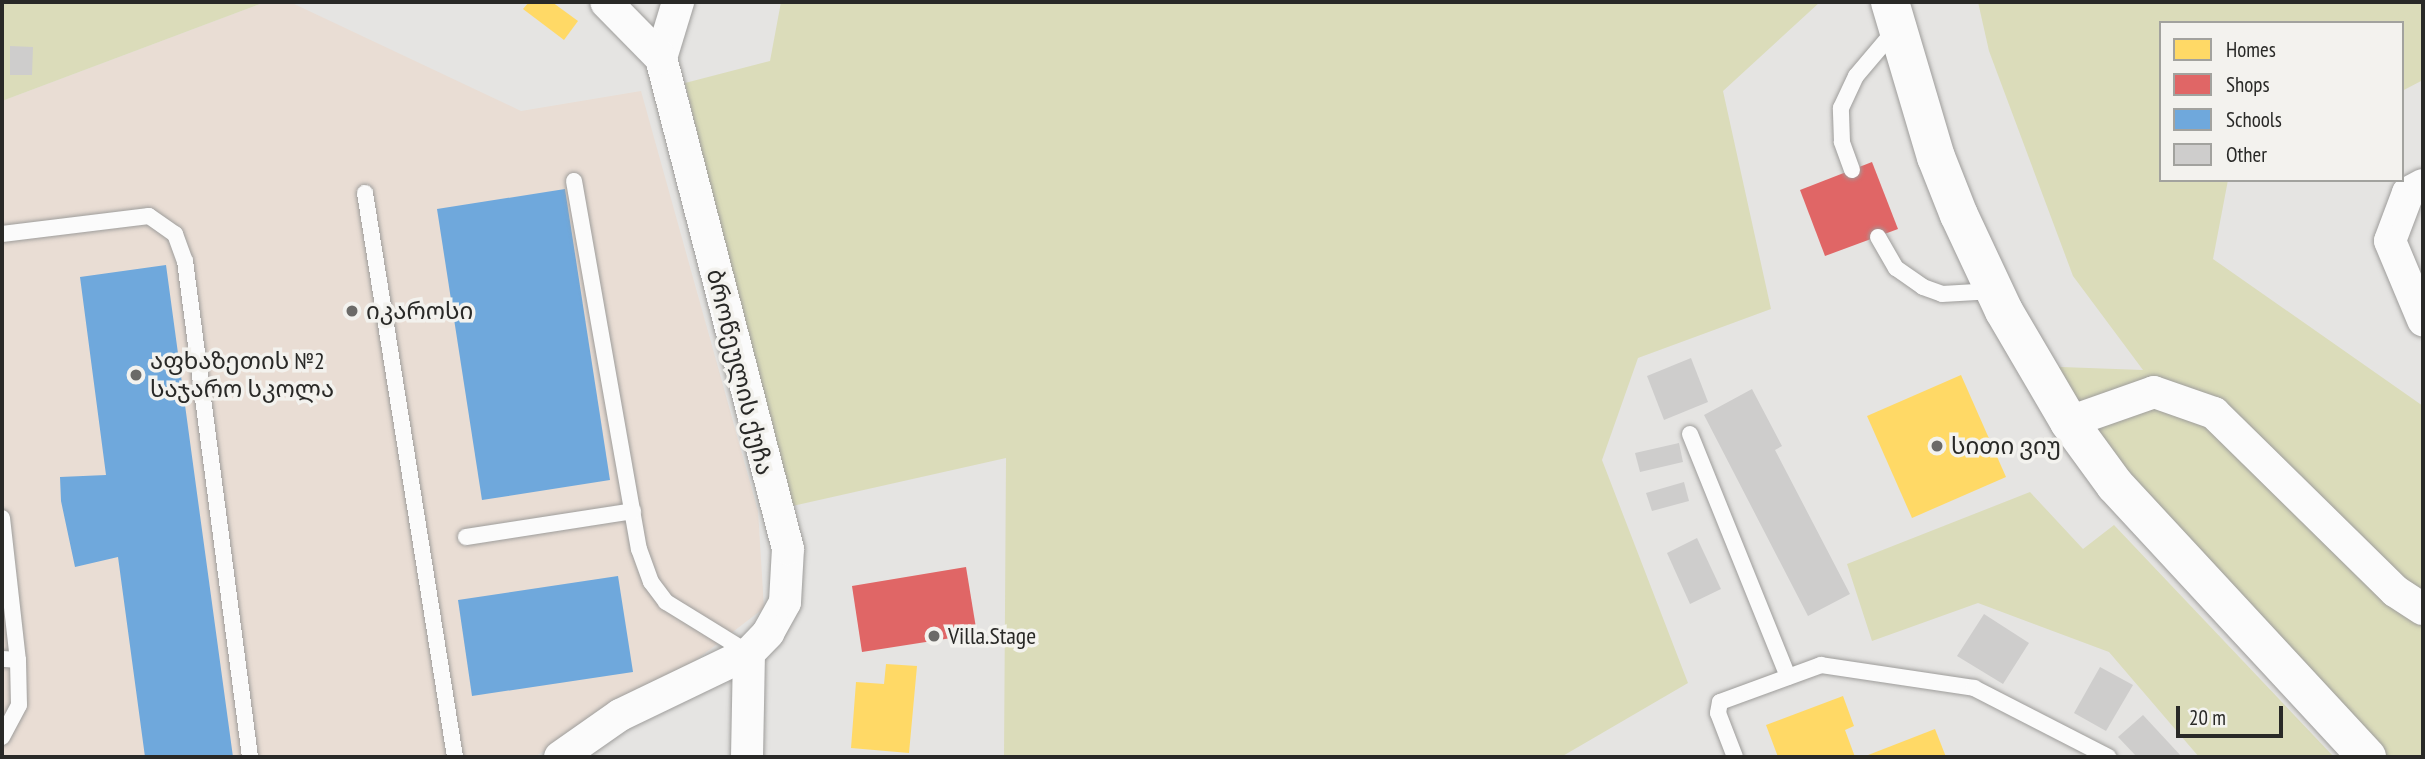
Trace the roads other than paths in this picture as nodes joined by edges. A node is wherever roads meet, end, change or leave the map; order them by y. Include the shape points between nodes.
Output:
1 (606, 2) edge
2 (678, 2) edge
3 (1893, 15) edge
4 (661, 58) junction
5 (1852, 170) dead end
6 (574, 181) dead end
7 (2423, 185) edge
8 (365, 193) dead end
9 (2, 234) edge
10 (1878, 237) dead end
11 (1994, 291) junction
12 (2423, 320) edge
13 (2069, 422) junction
14 (1690, 435) dead end
15 (633, 511) junction
16 (2, 518) edge
17 (466, 537) dead end
18 (2423, 609) edge
19 (749, 653) junction
20 (2, 659) edge
21 (19, 660) junction
22 (1788, 677) junction
23 (2, 737) edge
24 (250, 757) edge
25 (455, 757) edge
26 (561, 757) edge
27 (747, 757) edge
28 (1735, 757) edge
29 (2108, 757) edge
30 (2367, 757) edge

1 - 4 street, ბროწეულის ქუჩა
2 - 4 street
3 - 5 lane via 1841,108 1842,142
3 - 11 main road via 1936,157
4 - 19 street, ბროწეულის ქუჩა via 788,549 785,602 768,633
6 - 15 lane
7 - 12 street via 2408,193 2390,241
8 - 25 lane
9 - 24 lane via 149,216 175,234 185,261
10 - 11 lane via 1896,268 1923,287 1942,294
11 - 13 main road
13 - 18 street via 2154,392 2214,413 2395,591
13 - 30 main road via 2115,485
14 - 22 lane
15 - 17 lane
15 - 19 lane via 651,582 666,602
16 - 21 lane
19 - 26 street via 620,715
19 - 27 street
20 - 21 lane
21 - 23 lane via 19,705
22 - 28 lane via 1720,702 1718,713
22 - 29 lane via 1821,666 1974,688

